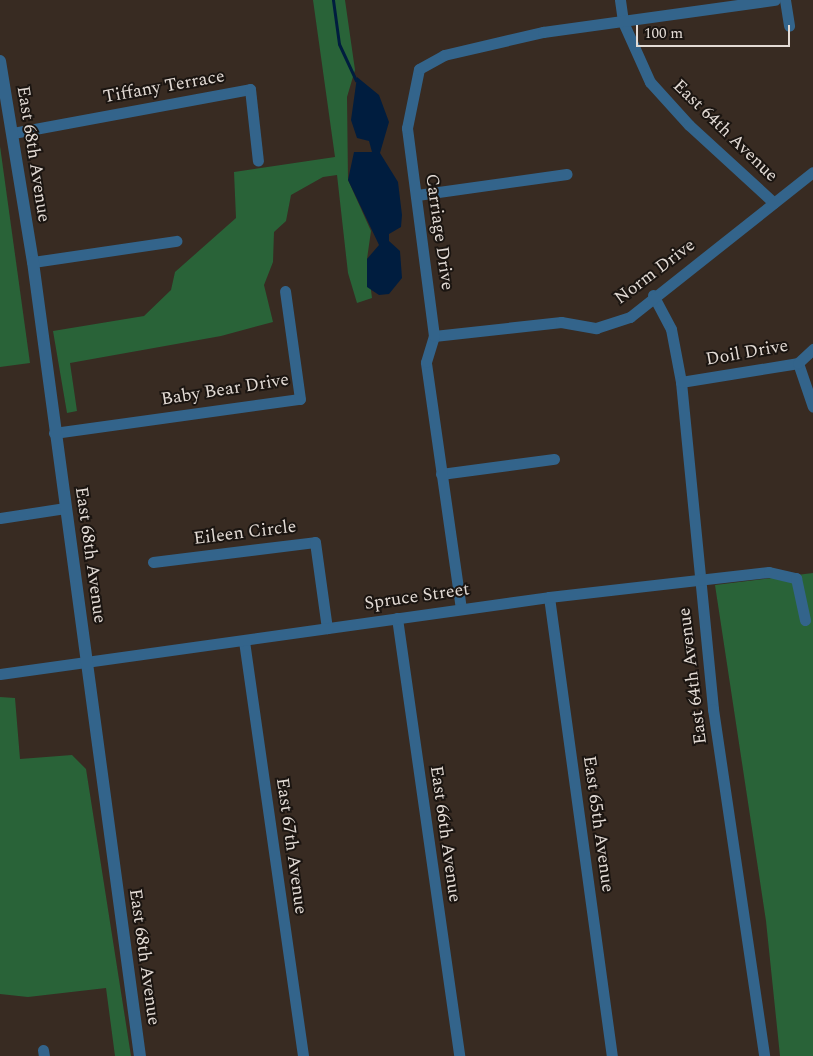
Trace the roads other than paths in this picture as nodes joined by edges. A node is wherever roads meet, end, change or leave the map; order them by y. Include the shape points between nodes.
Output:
1 (620, 0) edge
2 (775, 0) edge
3 (785, 0) edge
4 (623, 22) junction
5 (789, 26) dead end
6 (0, 61) edge
7 (13, 132) junction
8 (258, 161) dead end
9 (813, 172) edge
10 (567, 174) dead end
11 (417, 195) junction
12 (774, 203) junction
13 (176, 241) dead end
14 (32, 262) junction
15 (285, 291) dead end
16 (653, 295) junction
17 (434, 336) junction
18 (813, 349) edge
19 (798, 363) junction
20 (682, 382) junction
21 (813, 407) edge
22 (54, 433) junction
23 (554, 459) dead end
24 (441, 474) junction
25 (65, 508) junction
26 (0, 518) edge
27 (153, 562) dead end
28 (699, 578) junction
29 (549, 597) junction
30 (460, 609) junction
31 (397, 618) junction
32 (805, 620) dead end
33 (327, 628) junction
34 (244, 641) junction
35 (87, 662) junction
36 (0, 674) edge
37 (140, 1056) edge
38 (303, 1056) edge
39 (459, 1056) edge
40 (612, 1056) edge
41 (764, 1056) edge

1 - 4 street, East 64th Avenue
2 - 4 street, Carriage Drive
3 - 5 street
4 - 11 street, Carriage Drive via 543,32 472,48 444,55 419,69 407,128
4 - 12 street, East 64th Avenue via 650,82 689,125
6 - 7 street, East 68th Avenue
7 - 8 street, Tiffany Terrace via 250,89
7 - 14 street, East 68th Avenue
9 - 12 street, Norm Drive
10 - 11 street
11 - 17 street, Carriage Drive
12 - 16 street, Norm Drive
13 - 14 street
14 - 22 street, East 68th Avenue
15 - 22 street, Baby Bear Drive via 300,399
16 - 17 street, Norm Drive via 630,317 596,328 561,322
16 - 20 street, East 64th Avenue via 671,329
17 - 24 street, Carriage Drive via 426,362
18 - 19 street, Doil Drive
19 - 20 street, Doil Drive
19 - 21 street
20 - 28 street, East 64th Avenue
22 - 25 street, East 68th Avenue
23 - 24 street
24 - 30 street, Carriage Drive
25 - 26 street
25 - 35 street, East 68th Avenue
27 - 33 street, Eileen Circle via 315,542
28 - 29 street, Spruce Street
28 - 32 street, Spruce Street via 769,572 796,578
28 - 41 street, East 64th Avenue
29 - 30 street, Spruce Street
29 - 40 street, East 65th Avenue
30 - 31 street, Spruce Street
31 - 33 street, Spruce Street
31 - 39 street, East 66th Avenue
33 - 34 street, Spruce Street
34 - 35 street, Spruce Street
34 - 38 street, East 67th Avenue
35 - 36 street, Spruce Street
35 - 37 street, East 68th Avenue

